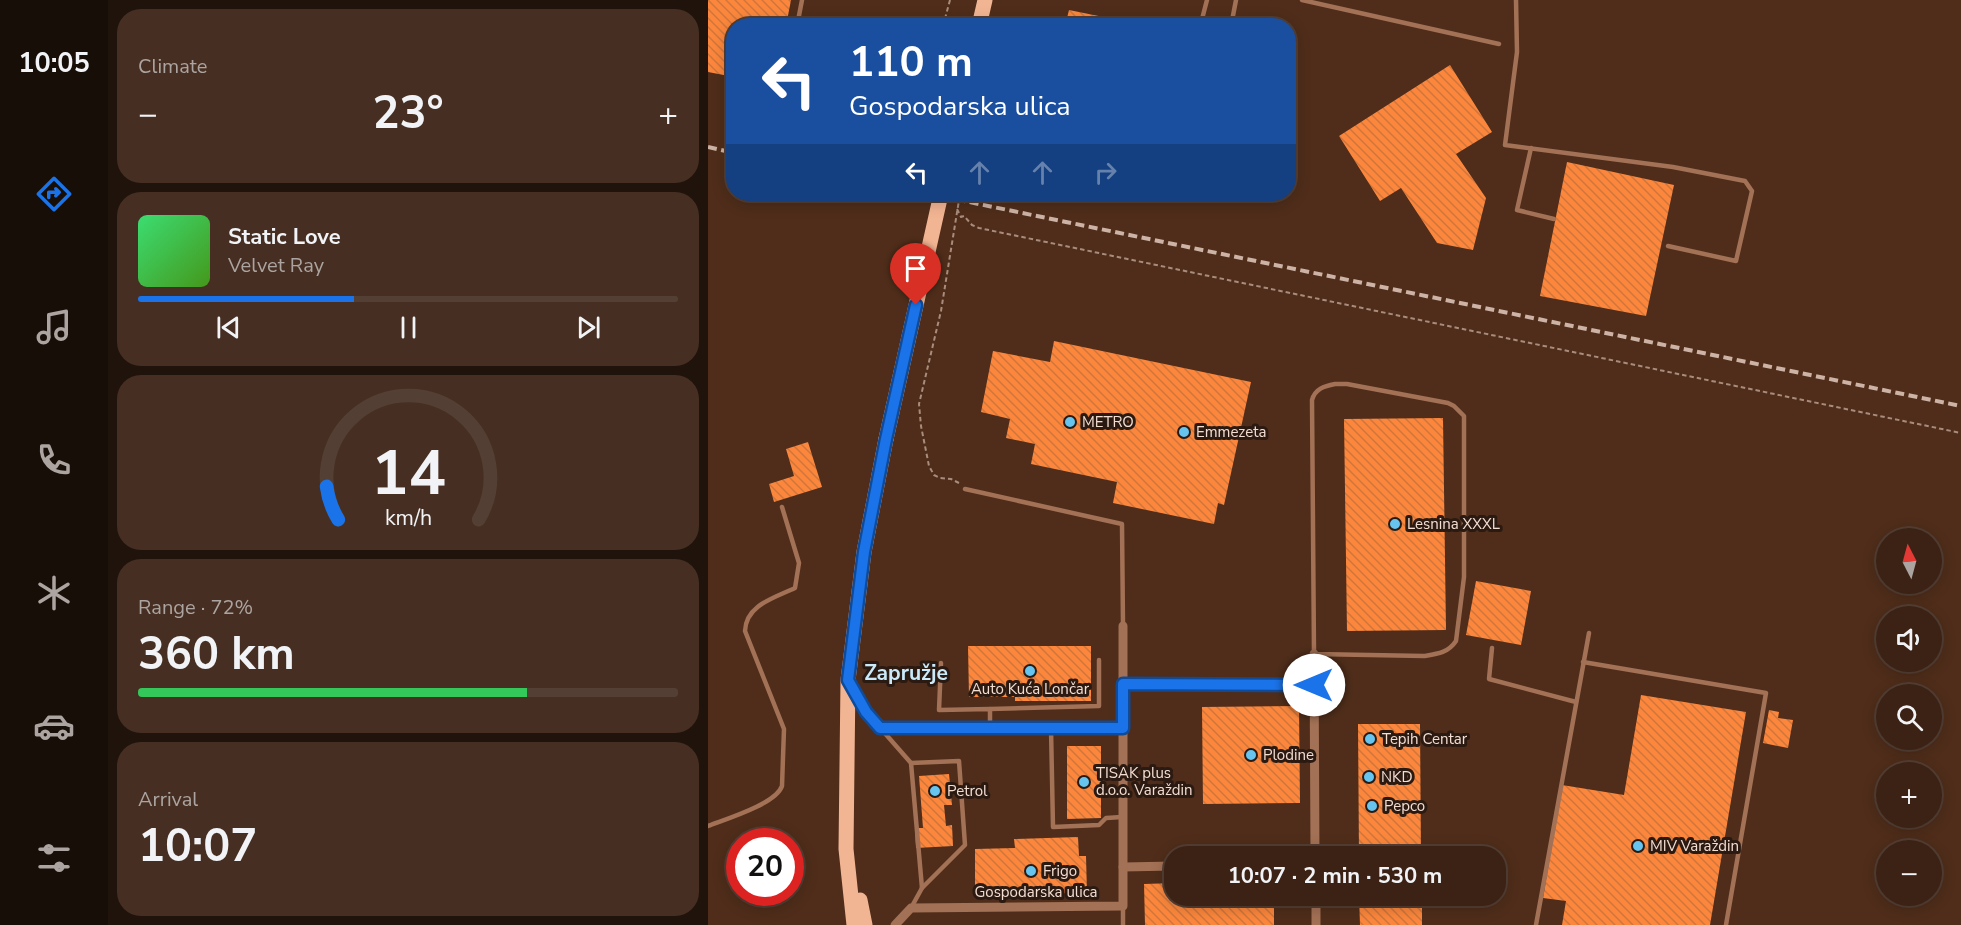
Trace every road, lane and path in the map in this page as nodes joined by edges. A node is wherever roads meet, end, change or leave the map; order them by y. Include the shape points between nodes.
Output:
1 (802, 0) edge
2 (950, 0) edge
3 (985, 0) edge
4 (1207, 0) edge
5 (1236, 0) edge
6 (1302, 0) edge
7 (1515, 0) edge
8 (798, 18) edge
9 (945, 18) edge
10 (981, 18) edge
11 (1202, 18) edge
12 (1233, 18) edge
13 (1499, 44) dead end
14 (1531, 148) junction
15 (939, 201) edge
16 (959, 201) edge
17 (957, 209) junction
18 (1554, 219) dead end
19 (1668, 246) dead end
20 (1961, 433) edge
21 (965, 489) joint
22 (782, 507) dead end
23 (1123, 626) joint
24 (1589, 633) dead end
25 (1492, 648) dead end
26 (1314, 654) junction
27 (1099, 660) dead end
28 (1584, 662) junction
29 (941, 663) dead end
30 (848, 680) junction
31 (1123, 684) junction
32 (1314, 685) junction
33 (1576, 702) junction
34 (990, 709) junction
35 (880, 728) junction
36 (990, 728) junction
37 (1052, 728) junction
38 (1123, 728) junction
39 (911, 763) junction
40 (1123, 817) junction
41 (847, 823) junction
42 (708, 826) edge
43 (1316, 846) edge
44 (1164, 866) edge
45 (1122, 867) junction
46 (922, 888) junction
47 (1123, 906) junction
48 (1316, 906) edge
49 (910, 908) junction
50 (854, 925) edge
51 (864, 925) edge
52 (895, 925) edge
53 (1123, 925) edge
54 (1316, 925) edge
55 (1536, 925) edge
56 (1726, 925) edge

1 - 8 lane
2 - 9 path
3 - 10 main road
4 - 11 lane
5 - 12 lane
6 - 13 lane
7 - 14 lane via 1517,52 1505,145
14 - 18 lane via 1517,210
14 - 19 lane via 1745,181 1752,191 1736,261
15 - 30 main road, bridge via 862,563
16 - 17 path
17 - 20 path via 961,217 979,228
17 - 21 path via 919,415 934,475 951,479
21 - 23 lane via 1122,524
22 - 42 lane via 799,563 795,588 751,612 745,631 784,729 782,786 769,801
23 - 31 street
24 - 28 lane
25 - 33 lane via 1489,679
26 - 26 lane via 1424,656 1450,649 1456,641 1464,577 1466,426 1464,416 1454,406 1347,384 1326,385 1314,393
26 - 32 street
27 - 34 lane via 1099,706
28 - 33 lane
28 - 56 lane via 1766,693
29 - 34 lane via 939,710
30 - 35 street
30 - 41 main road
31 - 32 lane
31 - 38 street
32 - 43 street
33 - 55 lane
34 - 36 lane
35 - 36 street
35 - 39 lane
36 - 37 street
37 - 38 street
37 - 40 lane via 1053,827 1099,825 1106,818
38 - 40 street
39 - 46 lane
39 - 46 lane via 959,760 964,844
40 - 45 street
41 - 50 main road
41 - 51 main road
44 - 45 street
45 - 47 street
46 - 49 lane
47 - 49 street, Gospodarska ulica
47 - 53 lane
48 - 54 street
49 - 52 street

